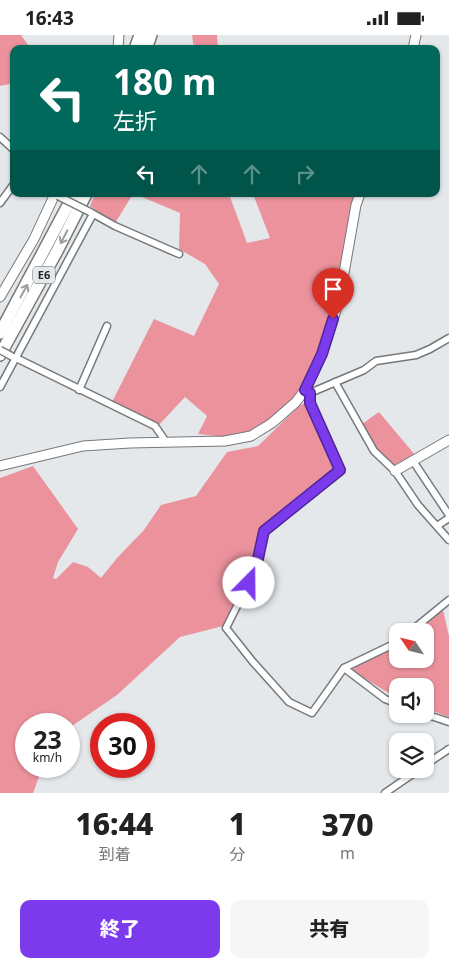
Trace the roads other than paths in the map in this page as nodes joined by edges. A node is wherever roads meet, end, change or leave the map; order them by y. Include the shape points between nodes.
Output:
1 (0, 137) edge
2 (10, 146) edge
3 (10, 189) edge
4 (55, 197) edge
5 (60, 197) edge
6 (72, 197) edge
7 (84, 197) edge
8 (359, 197) edge
9 (0, 203) edge
10 (91, 213) junction
11 (179, 254) dead end
12 (0, 297) edge
13 (107, 326) dead end
14 (0, 333) edge
15 (449, 338) edge
16 (0, 349) edge
17 (0, 355) edge
18 (14, 357) junction
19 (335, 382) junction
20 (0, 387) edge
21 (79, 390) junction
22 (307, 391) junction
23 (449, 440) edge
24 (166, 442) junction
25 (413, 461) junction
26 (0, 466) edge
27 (395, 471) junction
28 (449, 517) edge
29 (437, 526) junction
30 (449, 540) edge
31 (449, 600) edge
32 (421, 623) edge
33 (389, 646) edge
34 (344, 669) junction
35 (389, 701) edge
36 (434, 716) edge
37 (449, 722) edge
38 (449, 749) edge
39 (434, 759) edge
40 (407, 778) edge
41 (386, 793) edge

1 - 2 street
3 - 9 street
4 - 12 street
5 - 10 street, bridge
14 -> 6 highway, E6
7 -> 17 highway, E6
8 - 22 street via 339,301
10 - 11 street
10 - 18 street
13 - 21 street
15 - 19 street via 416,355 376,361 364,370
16 - 18 street, bridge
18 - 20 street
18 - 21 street
19 - 22 street
19 - 27 street via 374,451
21 - 24 street via 155,427
22 - 24 street via 272,423 251,436 225,441
22 - 34 street via 340,470 264,531 256,568 226,628 289,702 312,713
23 - 25 street
24 - 26 street via 82,446
25 - 27 street
25 - 28 street
27 - 29 street
28 - 29 street
29 - 30 street
31 - 32 street
33 - 34 street
34 - 35 street
36 - 37 street
38 - 39 street
40 - 41 street

